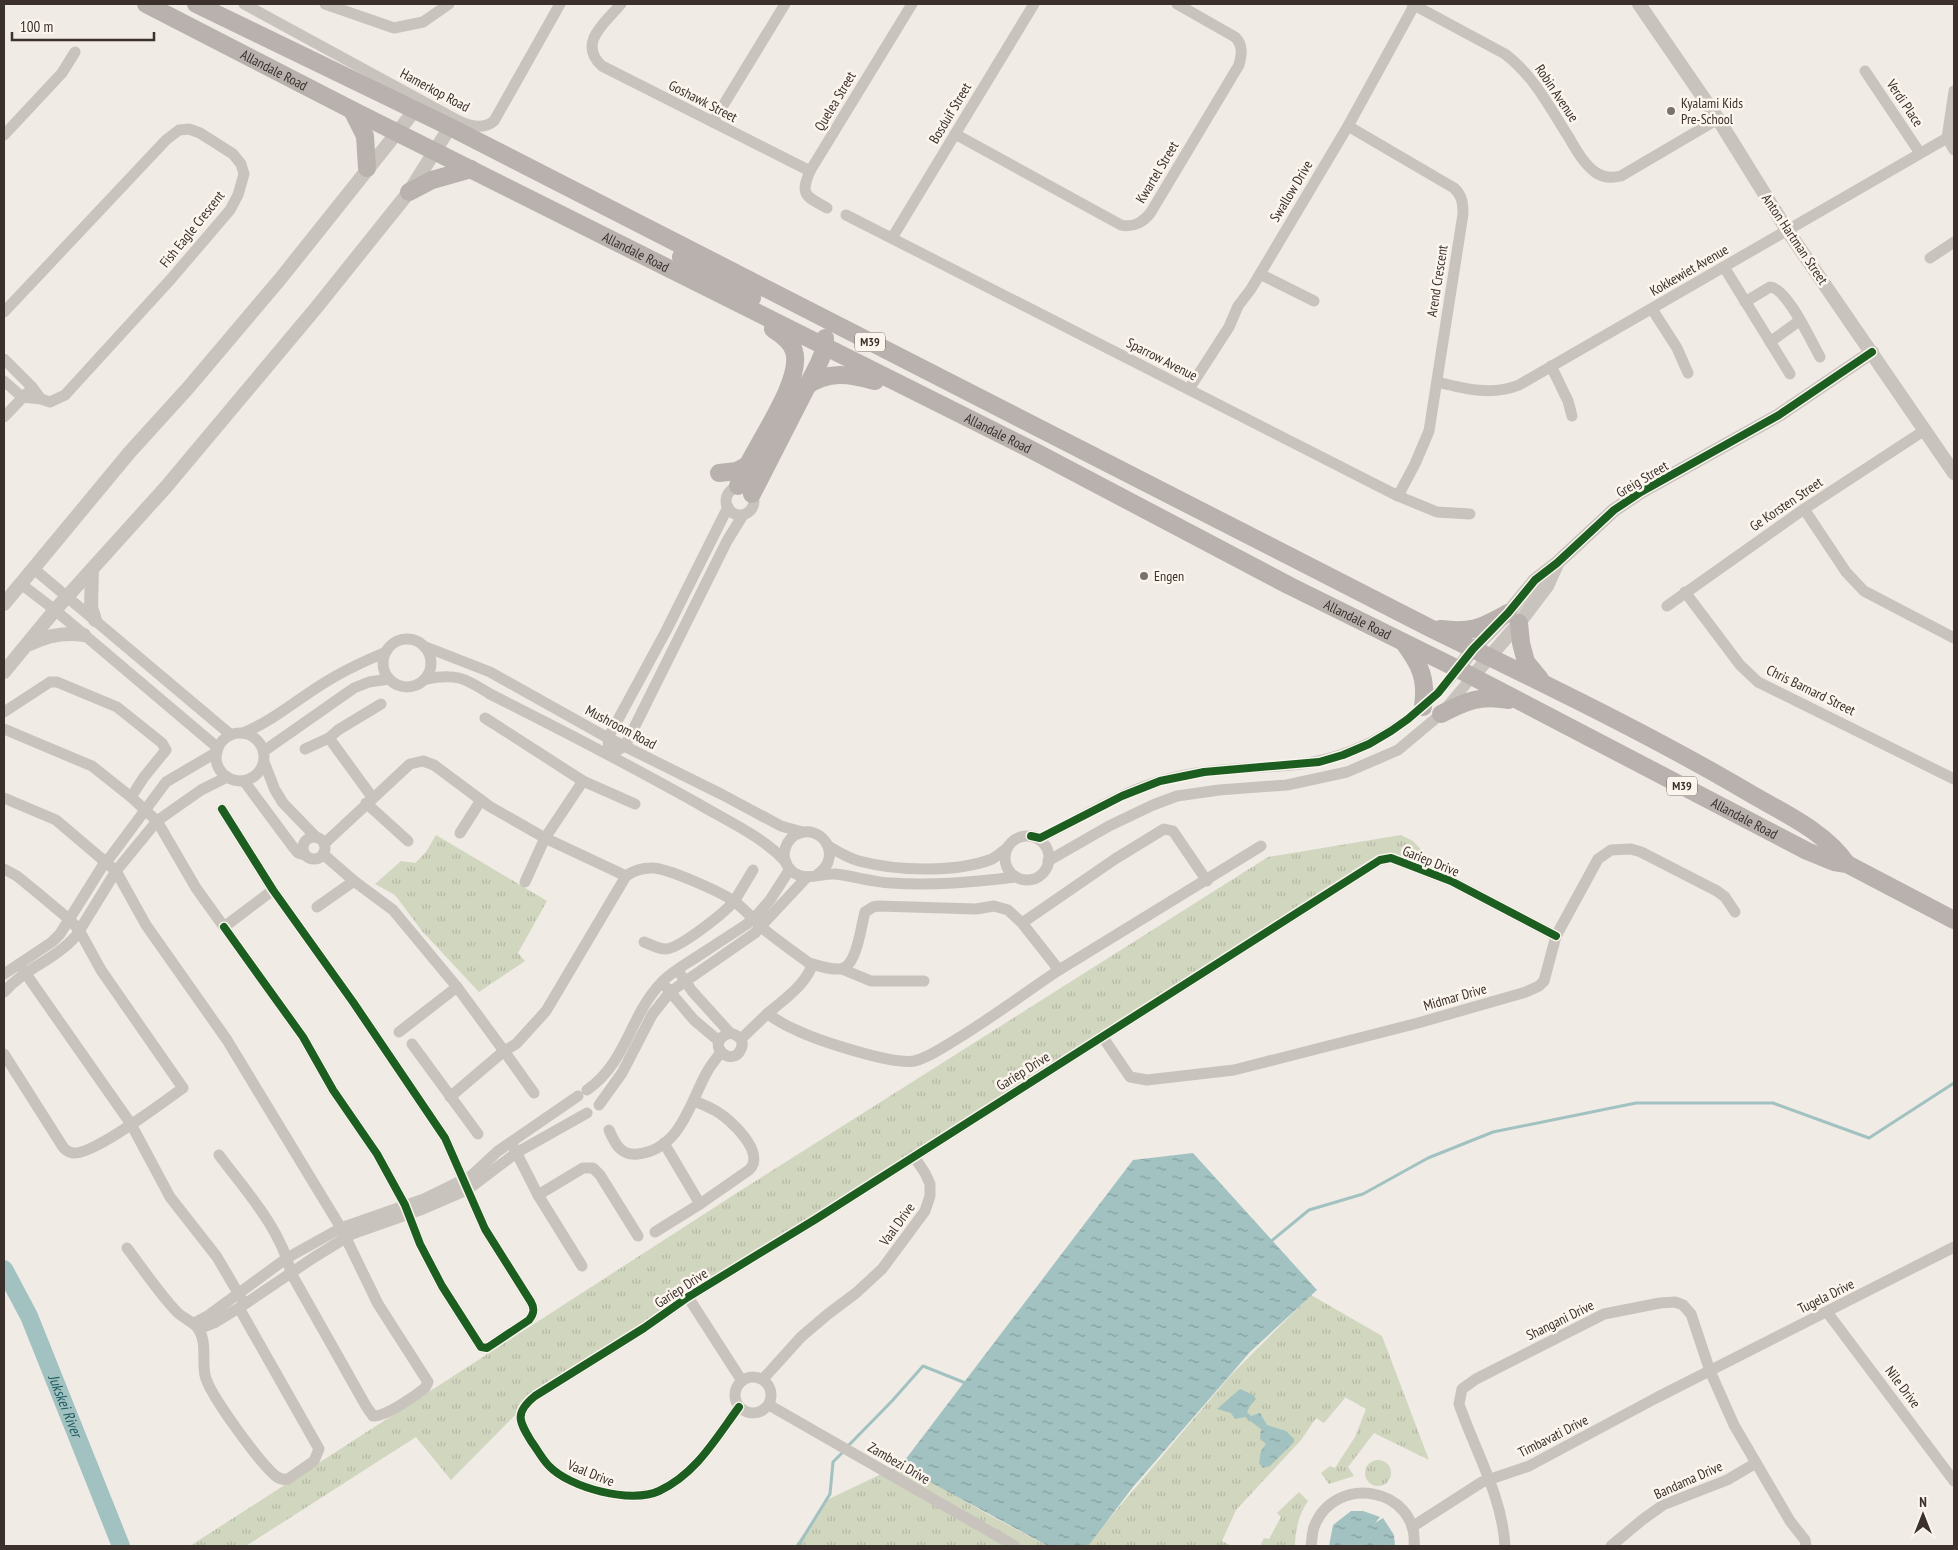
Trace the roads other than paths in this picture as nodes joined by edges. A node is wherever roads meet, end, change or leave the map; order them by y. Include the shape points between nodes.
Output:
1 (146, 4) edge
2 (196, 4) edge
3 (244, 4) edge
4 (325, 4) edge
5 (449, 4) edge
6 (560, 4) edge
7 (621, 4) edge
8 (785, 4) edge
9 (912, 4) edge
10 (1034, 4) edge
11 (1177, 4) edge
12 (1414, 4) edge
13 (1638, 4) edge
14 (1435, 9) edge
15 (75, 52) dead end
16 (1865, 71) dead end
17 (1954, 91) edge
18 (352, 110) junction
19 (415, 110) junction
20 (1718, 119) junction
21 (713, 122) junction
22 (1348, 126) junction
23 (450, 127) junction
24 (397, 131) junction
25 (955, 134) junction
26 (4, 135) edge
27 (1947, 138) junction
28 (1954, 150) edge
29 (434, 151) junction
30 (1920, 152) junction
31 (367, 168) junction
32 (471, 169) junction
33 (810, 171) junction
34 (409, 192) junction
35 (826, 208) dead end
36 (846, 215) dead end
37 (624, 216) junction
38 (1787, 230) junction
39 (892, 238) junction
40 (1954, 242) edge
41 (1930, 258) dead end
42 (1724, 267) junction
43 (1260, 274) junction
44 (720, 295) junction
45 (1314, 301) dead end
46 (1745, 302) junction
47 (1652, 309) junction
48 (4, 312) edge
49 (1799, 321) junction
50 (1770, 342) junction
51 (825, 348) junction
52 (1872, 352) junction
53 (1820, 357) dead end
54 (4, 359) edge
55 (1551, 366) junction
56 (1688, 373) dead end
57 (1790, 374) dead end
58 (4, 381) edge
59 (1437, 382) junction
60 (32, 387) junction
61 (805, 387) junction
62 (1189, 389) junction
63 (917, 393) junction
64 (22, 397) junction
65 (41, 399) junction
66 (1572, 416) dead end
67 (4, 417) edge
68 (1925, 430) junction
69 (748, 465) junction
70 (719, 472) dead end
71 (1954, 473) edge
72 (745, 490) junction
73 (1398, 496) junction
74 (728, 507) junction
75 (1804, 509) junction
76 (1470, 514) dead end
77 (743, 515) junction
78 (34, 569) junction
79 (92, 570) junction
80 (22, 584) junction
81 (1685, 592) junction
82 (67, 597) junction
83 (4, 604) edge
84 (1667, 606) dead end
85 (55, 610) junction
86 (1513, 618) junction
87 (95, 620) junction
88 (1430, 628) junction
89 (84, 635) junction
90 (1954, 638) edge
91 (1403, 642) junction
92 (26, 646) junction
93 (426, 647) junction
94 (1473, 649) junction
95 (386, 652) junction
96 (1489, 657) junction
97 (4, 672) edge
98 (1465, 673) junction
99 (426, 679) junction
100 (389, 680) junction
101 (1544, 683) junction
102 (1519, 701) junction
103 (381, 704) dead end
104 (1423, 707) junction
105 (4, 712) edge
106 (1441, 714) junction
107 (485, 718) dead end
108 (4, 729) edge
109 (237, 734) junction
110 (329, 738) junction
111 (608, 738) junction
112 (625, 746) junction
113 (305, 749) dead end
114 (217, 750) junction
115 (609, 755) junction
116 (264, 757) junction
117 (227, 777) junction
118 (1954, 779) edge
119 (244, 781) junction
120 (583, 781) junction
121 (275, 790) junction
122 (131, 797) junction
123 (4, 798) edge
124 (258, 799) junction
125 (369, 800) junction
126 (481, 800) junction
127 (635, 804) dead end
128 (222, 809) dead end
129 (145, 810) junction
130 (157, 821) junction
131 (802, 832) junction
132 (460, 833) dead end
133 (1031, 836) junction
134 (545, 838) junction
135 (408, 841) dead end
136 (321, 845) junction
137 (828, 846) junction
138 (1261, 846) dead end
139 (1007, 848) junction
140 (305, 855) junction
141 (105, 862) junction
142 (1048, 862) junction
143 (1847, 864) junction
144 (788, 866) junction
145 (4, 869) edge
146 (753, 870) dead end
147 (116, 871) junction
148 (626, 876) junction
149 (813, 876) junction
150 (1016, 877) junction
151 (354, 881) junction
152 (1207, 881) junction
153 (525, 882) dead end
154 (273, 890) junction
155 (734, 901) junction
156 (317, 907) dead end
157 (1735, 912) dead end
158 (70, 920) junction
159 (760, 920) junction
160 (1954, 920) edge
161 (1022, 923) junction
162 (224, 927) junction
163 (751, 929) junction
164 (79, 930) junction
165 (1556, 936) junction
166 (644, 942) dead end
167 (809, 963) junction
168 (22, 968) junction
169 (842, 969) junction
170 (678, 970) junction
171 (1059, 970) junction
172 (4, 974) edge
173 (924, 980) dead end
174 (685, 981) junction
175 (661, 982) junction
176 (456, 987) junction
177 (4, 992) edge
178 (670, 992) junction
179 (767, 1014) junction
180 (399, 1032) dead end
181 (730, 1033) junction
182 (1102, 1036) junction
183 (740, 1039) junction
184 (412, 1044) dead end
185 (720, 1047) junction
186 (504, 1051) junction
187 (4, 1054) edge
188 (534, 1093) dead end
189 (582, 1093) junction
190 (450, 1097) junction
191 (694, 1101) junction
192 (599, 1105) junction
193 (588, 1113) junction
194 (131, 1124) junction
195 (609, 1130) dead end
196 (478, 1134) dead end
197 (664, 1143) junction
198 (514, 1148) junction
199 (220, 1155) dead end
200 (913, 1155) junction
201 (465, 1185) junction
202 (538, 1195) junction
203 (700, 1204) junction
204 (406, 1209) junction
205 (655, 1232) dead end
206 (344, 1233) junction
207 (638, 1236) dead end
208 (1954, 1247) edge
209 (127, 1248) dead end
210 (287, 1258) junction
211 (582, 1266) dead end
212 (291, 1273) junction
213 (239, 1294) junction
214 (688, 1297) junction
215 (242, 1306) junction
216 (1827, 1312) junction
217 (197, 1326) junction
218 (1710, 1370) junction
219 (763, 1379) junction
220 (742, 1381) junction
221 (769, 1405) junction
222 (739, 1407) junction
223 (520, 1414) joint
224 (1756, 1463) junction
225 (1489, 1478) junction
226 (1954, 1481) edge
227 (1412, 1526) junction
228 (1015, 1546) edge
229 (1312, 1546) edge
230 (1414, 1546) edge
231 (1506, 1546) edge
232 (1611, 1546) edge
233 (1806, 1546) edge

1 - 18 main road, Allandale Road / M39
2 - 19 main road, Allandale Road / M39
3 - 6 street, Hamerkop Road via 465,123 484,126 494,121
4 - 5 street via 394,28 423,22
7 - 21 street, Goshawk Street via 598,32 591,48 594,59
8 - 21 street
9 - 33 street, Quelea Street
10 - 25 street, Bosduif Street
11 - 25 street, Kwartel Street via 1235,37 1239,41 1241,55 1234,73 1144,220 1131,225 1121,224
12 - 14 street, Robin Avenue
12 - 22 street, Swallow Drive
13 - 20 street, Anton Hartman Street
14 - 20 street, Robin Avenue via 1517,63 1596,173 1615,178
15 - 26 street via 62,73
16 - 30 street, Verdi Place
17 - 27 street
18 - 24 main road, Allandale Road / M39
18 - 31 main road via 365,136
19 - 23 main road, Allandale Road / M39
19 - 24 street
20 - 38 street, Anton Hartman Street
21 - 33 street, Goshawk Street
22 - 43 street, Swallow Drive
22 - 59 street, Arend Crescent via 1454,188 1461,196 1463,214
23 - 29 street
23 - 37 main road, Allandale Road / M39
24 - 29 main road, Allandale Road / M39
24 - 31 street
25 - 39 street, Bosduif Street
27 - 28 street
27 - 30 street, Kokkewiet Avenue
29 - 32 main road, Allandale Road / M39
29 - 34 street
30 - 38 street, Kokkewiet Avenue
31 - 78 street via 268,292
32 - 34 main road via 432,180
32 - 44 main road, Allandale Road / M39
33 - 35 street, Quelea Street via 805,193 809,199
34 - 79 street via 298,330
36 - 39 street, Sparrow Avenue
37 - 51 main road via 682,258 738,292 820,332 826,340
37 - 88 main road, Allandale Road / M39
38 - 42 street, Kokkewiet Avenue
38 - 52 street, Anton Hartman Street
39 - 62 street, Sparrow Avenue
40 - 41 street
42 - 46 street
42 - 47 street, Kokkewiet Avenue
43 - 45 street
43 - 62 street, Swallow Drive
44 - 51 main road, Allandale Road / M39
44 - 69 main road via 778,332 794,350 793,375 787,390
46 - 49 street via 1773,287 1785,297
46 - 50 street
47 - 55 street, Kokkewiet Avenue
47 - 56 street via 1677,348
48 - 65 street, Fish Eagle Crescent via 176,131 190,129 200,133 238,158 244,174 230,210 64,395 52,402
49 - 50 street
49 - 53 street
50 - 57 street
51 - 61 main road
51 - 63 main road, Allandale Road / M39
52 - 68 street, Anton Hartman Street
52 - 86 street, Greig Street via 1779,415 1628,501 1535,580
54 - 60 street
55 - 59 street, Kokkewiet Avenue via 1519,385 1500,391 1487,392
55 - 66 street
58 - 64 street
59 - 73 street, Arend Crescent via 1425,444
60 - 64 street
60 - 65 street
61 - 63 main road via 821,378 842,374
61 - 72 main road
62 - 73 street, Sparrow Avenue
63 - 91 main road, Allandale Road / M39
64 - 65 street, Fish Eagle Crescent
64 - 67 street
68 - 71 street, Anton Hartman Street
68 - 75 street, Ge Korsten Street
69 - 70 main road via 737,471
69 - 72 main road
72 - 74 street via 729,493
72 - 77 street via 754,498 753,507
73 - 76 street, Sparrow Avenue via 1437,512
74 - 77 street via 734,514
74 - 111 street
75 - 81 street, Ge Korsten Street
75 - 90 street via 1846,572 1864,591
77 - 112 street via 726,541
78 - 80 street
78 - 82 street
79 - 82 street
79 - 87 street via 91,607
80 - 83 street
80 - 85 street
81 - 84 street, Ge Korsten Street
81 - 118 street, Chris Barnard Street via 1740,665 1758,682
82 - 85 street
82 - 87 street
85 - 89 street
85 - 92 street
86 - 88 main road via 1461,632
86 - 94 street, Greig Street
86 - 96 street, Greig Street
86 - 101 main road via 1526,662
87 - 109 street
88 - 94 main road, Allandale Road / M39
89 - 92 street via 54,635
89 - 114 street
91 - 98 main road, Allandale Road / M39
91 - 104 main road via 1424,678
92 - 97 street
93 - 95 street, Mushroom Road via 416,640 404,639 394,643
93 - 99 street via 432,663
93 - 111 street, Mushroom Road via 490,672
94 - 96 main road, Allandale Road / M39
94 - 98 street, Greig Street
95 - 100 street via 383,663
95 - 109 street, Mushroom Road via 330,679 258,727
96 - 98 street, Greig Street
96 - 101 main road, Allandale Road / M39
98 - 102 main road, Allandale Road / M39
98 - 104 street via 1444,686
98 - 106 street
99 - 100 street via 416,686 404,688
99 - 115 street via 447,676 470,682
100 - 116 street via 369,682 348,692
101 - 143 main road, Allandale Road / M39 via 1686,756 1808,828 1840,854
102 - 106 main road via 1478,698
102 - 143 main road, Allandale Road / M39 via 1808,851
103 - 110 street
104 - 133 street via 1391,731 1343,755 1319,762 1204,772 1160,781 1122,796 1040,838
105 - 122 street via 50,682 121,710 162,743 166,750
106 - 142 street via 1398,750 1348,772 1287,785 1177,796 1109,826
107 - 120 street
108 - 122 street via 92,766
109 - 114 street via 222,741
109 - 116 street via 254,737
110 - 113 street
110 - 125 street
111 - 112 street, Mushroom Road
111 - 115 street
112 - 115 street
112 - 131 street, Mushroom Road via 774,822
114 - 117 street via 219,769
114 - 129 street via 166,782
115 - 144 street via 750,833 776,852
116 - 119 street via 259,773
116 - 121 street
117 - 119 street
117 - 130 street via 201,790
119 - 124 street
120 - 127 street
120 - 134 street
121 - 124 street
121 - 136 street
122 - 129 street
123 - 141 street via 56,820
124 - 140 street via 298,853
125 - 126 street via 410,764 423,761 434,765
125 - 135 street
125 - 136 street
126 - 132 street
126 - 134 street
128 - 154 street
129 - 130 street
129 - 141 street
130 - 147 street
130 - 162 street via 196,888
131 - 137 street via 817,834
131 - 144 street via 788,842 784,852
133 - 139 street via 1015,839
133 - 142 street via 1045,846
134 - 148 street
134 - 153 street
136 - 140 street via 314,859
136 - 140 street via 308,838 303,844
136 - 151 street
137 - 139 street via 858,861 924,868 978,863 994,858
137 - 149 street via 829,862
138 - 152 street
139 - 150 street via 1006,864
141 - 147 street
141 - 158 street
142 - 150 street via 1039,876 1028,880
143 - 160 main road, Allandale Road / M39
144 - 149 street via 798,875
144 - 159 street
145 - 158 street
146 - 155 street
147 - 164 street
147 - 206 street via 146,925 227,1040
148 - 155 street via 634,871 663,869
148 - 186 street via 546,1011 516,1044
149 - 150 street via 835,874 924,885
149 - 159 street
151 - 156 street
151 - 176 street via 393,910
152 - 161 street via 1173,830 1164,829
152 - 171 street
154 - 162 street
154 - 201 street via 445,1138
155 - 166 street via 697,933 674,947 657,948
155 - 167 street via 764,930
157 - 165 street, Midmar Drive via 1717,891 1649,856 1631,849 1611,850 1598,859
158 - 164 street
158 - 168 street via 56,939
159 - 163 street, bridge
161 - 169 street via 1008,910 994,906 873,907 865,912 854,957
161 - 171 street
162 - 204 street via 303,1037 333,1090 377,1154
163 - 170 street
163 - 174 street
164 - 168 street via 63,950
164 - 194 street via 101,970 183,1088
165 - 182 street, Gariep Drive via 1451,881 1386,857
165 - 182 street, Midmar Drive via 1546,978 1539,986 1526,992 1234,1070 1137,1079 1127,1074
167 - 169 street
167 - 179 street via 808,974
168 - 172 street
168 - 177 street
168 - 194 street
169 - 173 street via 871,980
170 - 174 street
170 - 175 street
171 - 179 street via 984,1023 929,1056 914,1061 881,1058 826,1041
174 - 178 street
174 - 181 street
175 - 178 street
175 - 189 street via 644,1006 611,1069
176 - 180 street
176 - 186 street
178 - 185 street
178 - 192 street via 652,1015 622,1074
179 - 183 street
181 - 183 street
181 - 185 street via 723,1035
182 - 200 street, Gariep Drive
183 - 185 street via 740,1052 734,1056 726,1056
184 - 190 street
185 - 191 street
186 - 188 street
186 - 190 street
187 - 194 street via 66,1150 72,1153 88,1149
189 - 192 street via 598,1094
189 - 193 street via 577,1100 580,1109
189 - 198 street
190 - 196 street
191 - 197 street via 680,1126
191 - 203 street via 728,1119 744,1136 754,1156 749,1170
192 - 193 street
193 - 198 street
194 - 213 street via 170,1197 217,1257
195 - 197 street via 620,1151 628,1154 647,1153
197 - 203 street
198 - 201 street via 492,1156
198 - 202 street
199 - 210 street via 262,1212
200 - 214 street, Gariep Drive
200 - 219 street, Vaal Drive via 930,1184 925,1211 882,1269 801,1337
201 - 204 street
201 - 204 street via 485,1229 534,1306 529,1320 487,1348 481,1347 442,1286
202 - 207 street via 583,1168 593,1168
202 - 211 street
203 - 205 street
204 - 206 street
206 - 210 street
206 - 212 street
206 - 212 street via 378,1304 428,1382 425,1388 373,1416
208 - 216 street, Tugela Drive
209 - 217 street via 177,1313
210 - 212 street
210 - 213 street
212 - 215 street
213 - 215 street
213 - 217 street
214 - 220 street
214 - 223 street, Gariep Drive via 535,1396
215 - 217 street via 214,1323
215 - 217 street via 319,1449 314,1461 288,1479 276,1476 253,1450 216,1397 205,1376 203,1347
216 - 218 street, Tugela Drive
216 - 226 street, Nile Drive
218 - 224 street, Shangani Drive via 1734,1425
218 - 225 street, Timbavati Drive via 1529,1466
218 - 225 street, Shangani Drive via 1692,1318 1683,1305 1660,1303 1592,1319 1462,1389 1459,1404
219 - 220 street via 750,1377
219 - 221 street via 771,1391
220 - 222 street via 735,1391
221 - 222 street via 764,1410 751,1413
221 - 228 street, Zambezi Drive
222 - 223 street, Vaal Drive via 713,1445 690,1470 658,1492 633,1496 603,1493 552,1469 520,1422
224 - 232 street, Bandama Drive via 1727,1480 1663,1505
224 - 233 street, Shangani Drive
225 - 227 street, Timbavati Drive
225 - 231 street via 1503,1520
227 - 229 street via 1403,1511 1388,1499 1371,1492 1353,1493 1335,1500 1322,1512 1313,1529
227 - 230 street

